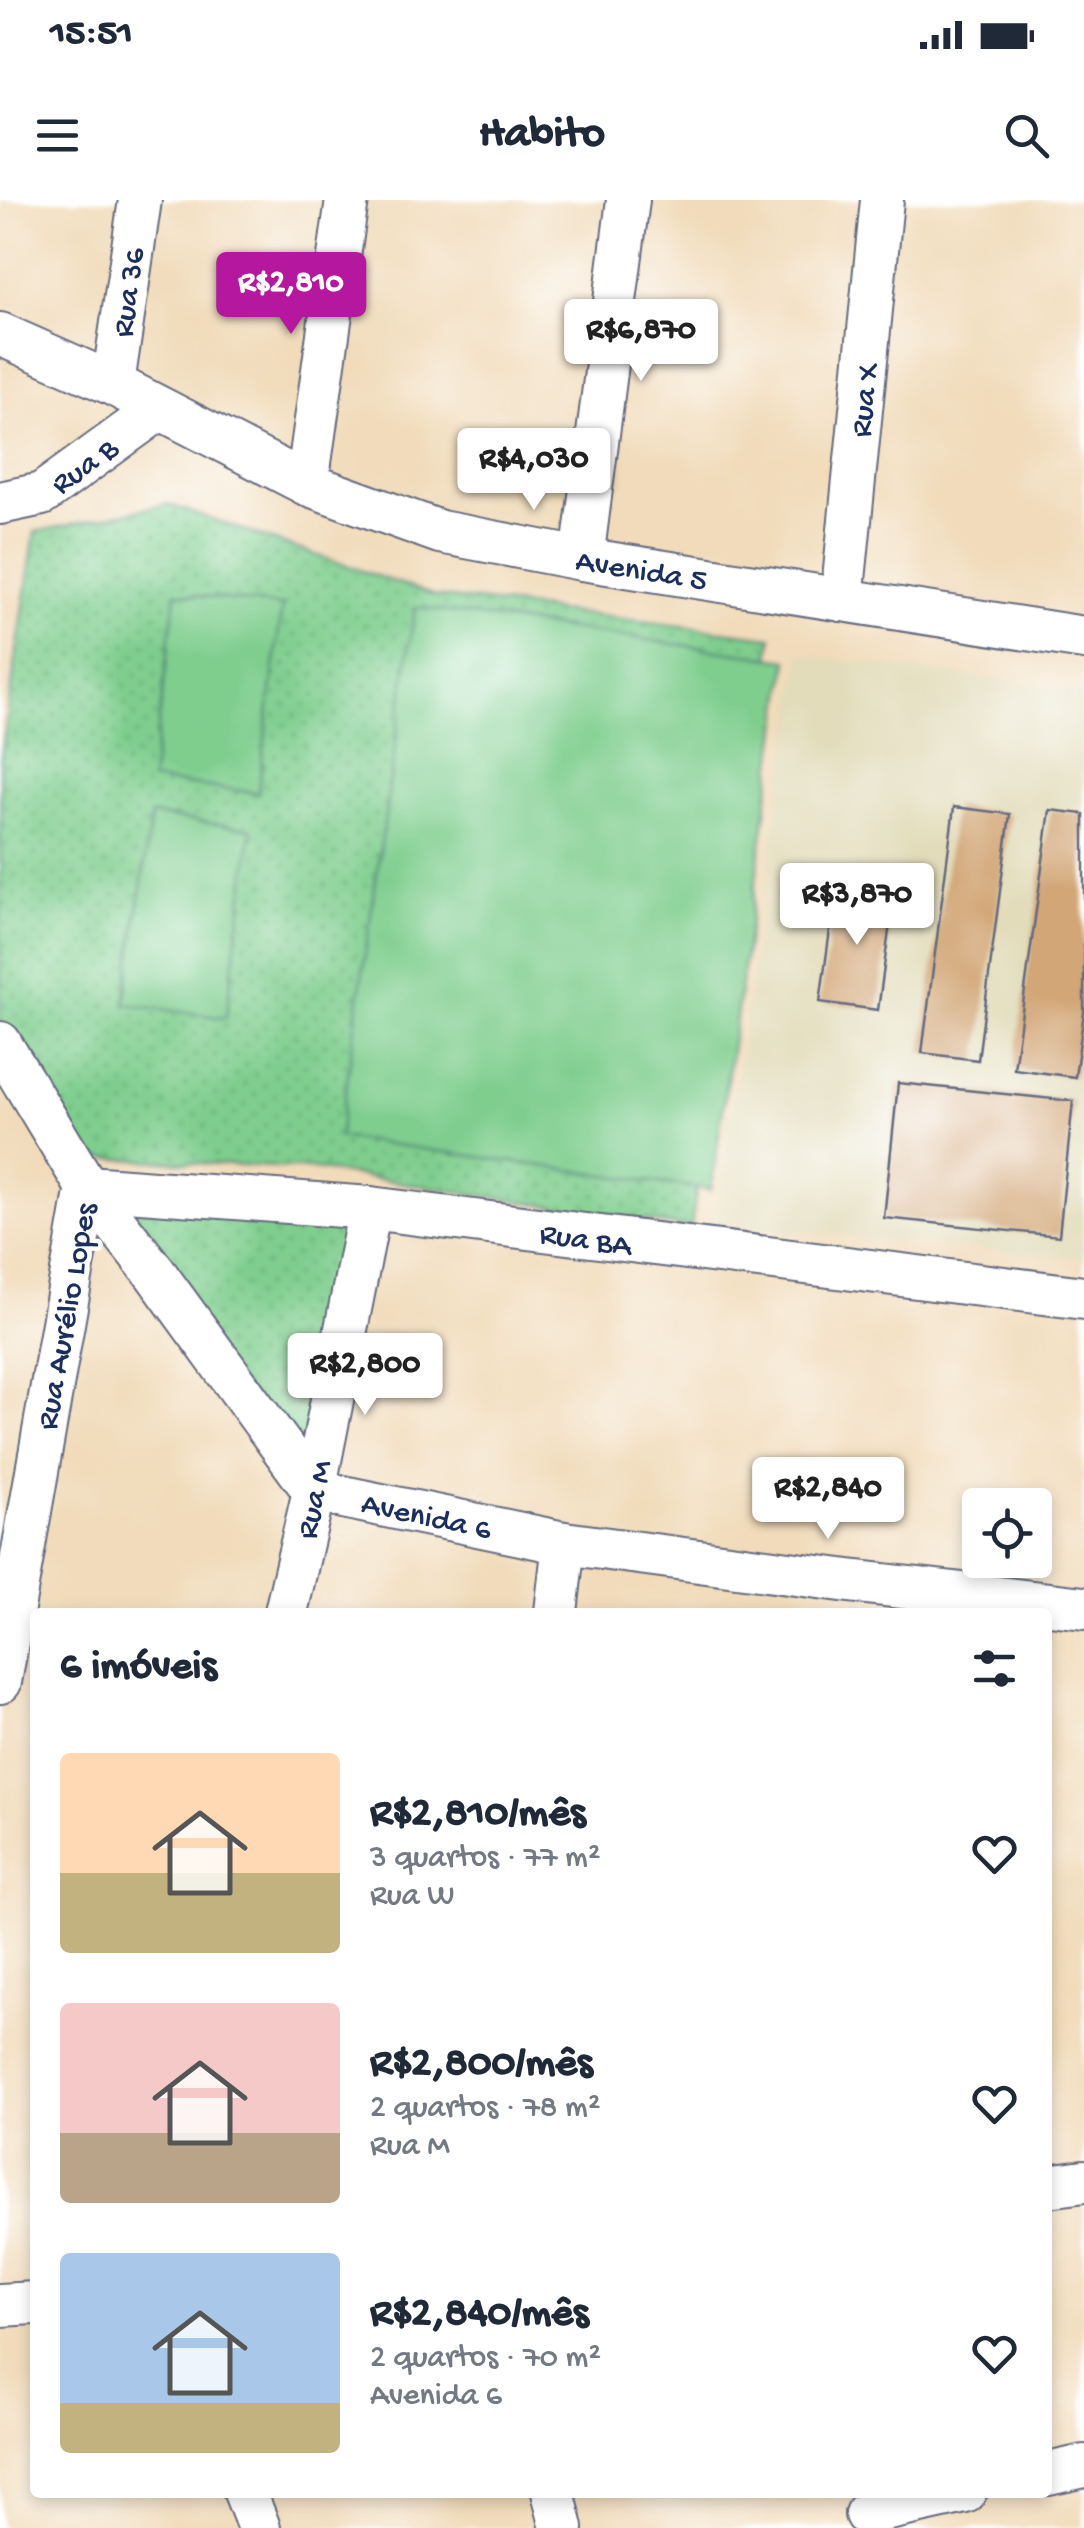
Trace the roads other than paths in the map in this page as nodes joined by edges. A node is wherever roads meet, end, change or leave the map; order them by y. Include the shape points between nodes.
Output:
1 (140, 200) edge
2 (347, 200) edge
3 (628, 200) edge
4 (882, 200) edge
5 (0, 334) edge
6 (113, 384) junction
7 (159, 409) junction
8 (307, 484) junction
9 (0, 503) edge
10 (582, 559) junction
11 (842, 600) junction
12 (1084, 638) edge
13 (0, 1043) edge
14 (87, 1187) junction
15 (370, 1208) junction
16 (1084, 1298) edge
17 (314, 1491) junction
18 (564, 1542) junction
19 (848, 1597) edge
20 (287, 1608) edge
21 (556, 1608) edge
22 (1084, 1608) edge
23 (0, 1682) edge
24 (1084, 2180) edge
25 (1052, 2185) edge
26 (30, 2302) edge
27 (0, 2305) edge
28 (1084, 2466) edge
29 (1052, 2473) edge
30 (247, 2498) edge
31 (554, 2498) edge
32 (935, 2498) edge
33 (866, 2512) edge
34 (259, 2528) edge
35 (562, 2528) edge

1 - 6 street, Rua 36
2 - 8 street
3 - 10 street
4 - 11 street, Rua X
5 - 6 street, Avenida 5
6 - 7 street, Avenida 5
7 - 8 street, Avenida 5
7 - 9 street, Rua B via 42,494
8 - 10 street, Avenida 5 via 440,532
10 - 11 street, Avenida 5
11 - 12 street, Avenida 5
13 - 14 street
14 - 15 street, Rua BA
14 - 17 street
14 - 23 street, Rua Aurélio Lopes
15 - 16 street, Rua BA
15 - 17 street, Rua M
17 - 18 street, Avenida 6
17 - 20 street, Rua M
18 - 19 street, Avenida 6
18 - 21 street
19 - 22 street, Avenida 6
24 - 25 street
26 - 27 street
28 - 29 street
30 - 34 street
31 - 35 street
32 - 33 street

